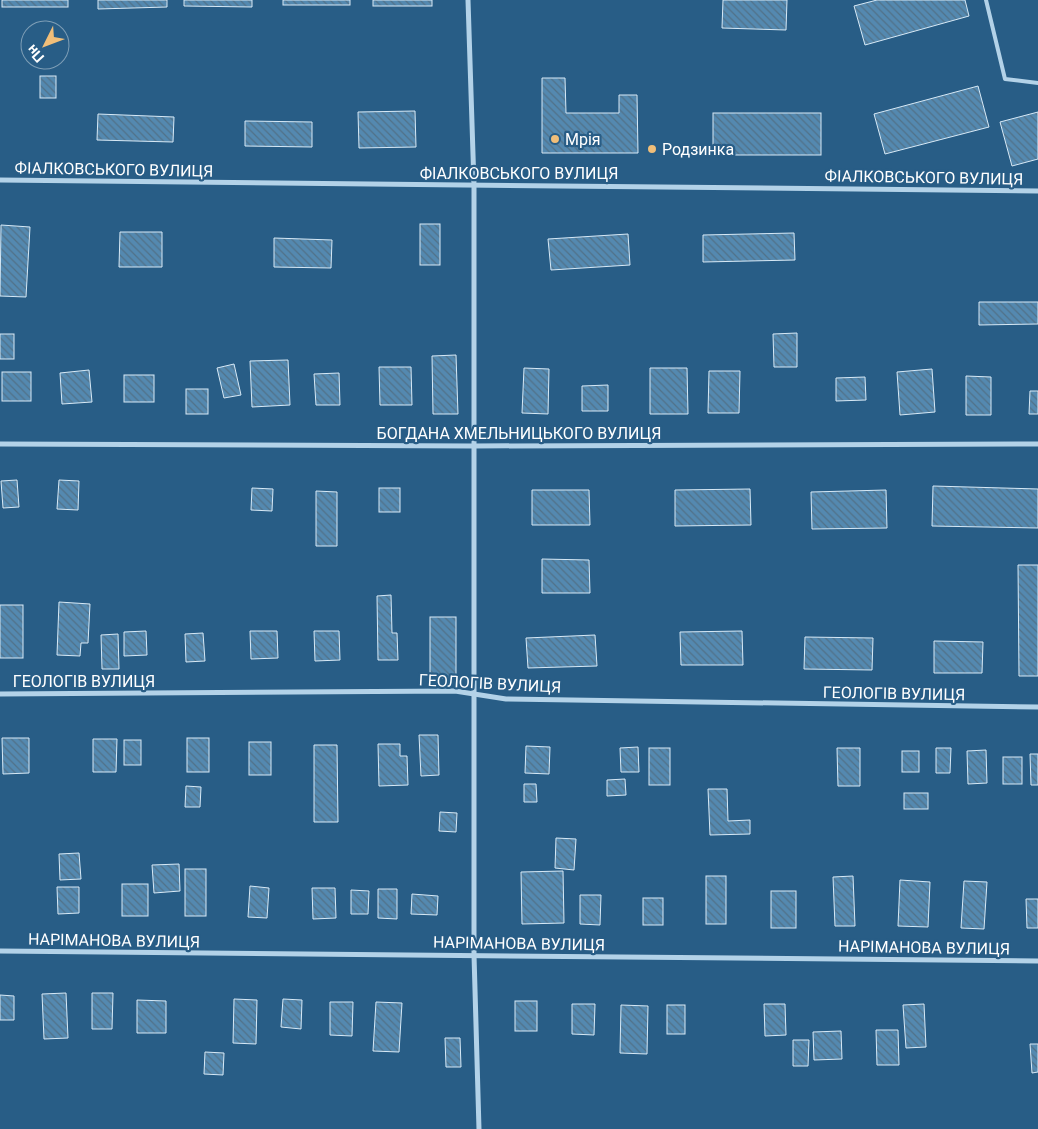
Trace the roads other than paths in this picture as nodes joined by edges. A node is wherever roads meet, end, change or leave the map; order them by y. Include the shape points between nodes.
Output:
1 (468, 0) edge
2 (986, 0) edge
3 (1038, 83) edge
4 (0, 180) edge
5 (474, 185) junction
6 (1038, 191) edge
7 (0, 444) edge
8 (1038, 444) edge
9 (473, 446) junction
10 (0, 694) edge
11 (472, 694) junction
12 (1038, 707) edge
13 (0, 951) edge
14 (474, 955) junction
15 (1038, 961) edge
16 (479, 1129) edge

1 - 5 street
2 - 3 lane via 1005,79
4 - 5 street, ФІАЛКОВСЬКОГО ВУЛИЦЯ
5 - 6 street, ФІАЛКОВСЬКОГО ВУЛИЦЯ
5 - 9 street
7 - 9 street, БОГДАНА ХМЕЛЬНИЦЬКОГО ВУЛИЦЯ
8 - 9 street, БОГДАНА ХМЕЛЬНИЦЬКОГО ВУЛИЦЯ
9 - 11 street
10 - 11 street, ГЕОЛОГІВ ВУЛИЦЯ via 455,691
11 - 12 street, ГЕОЛОГІВ ВУЛИЦЯ via 516,700
11 - 14 street
13 - 14 street, НАРІМАНОВА ВУЛИЦЯ
14 - 15 street, НАРІМАНОВА ВУЛИЦЯ
14 - 16 street

